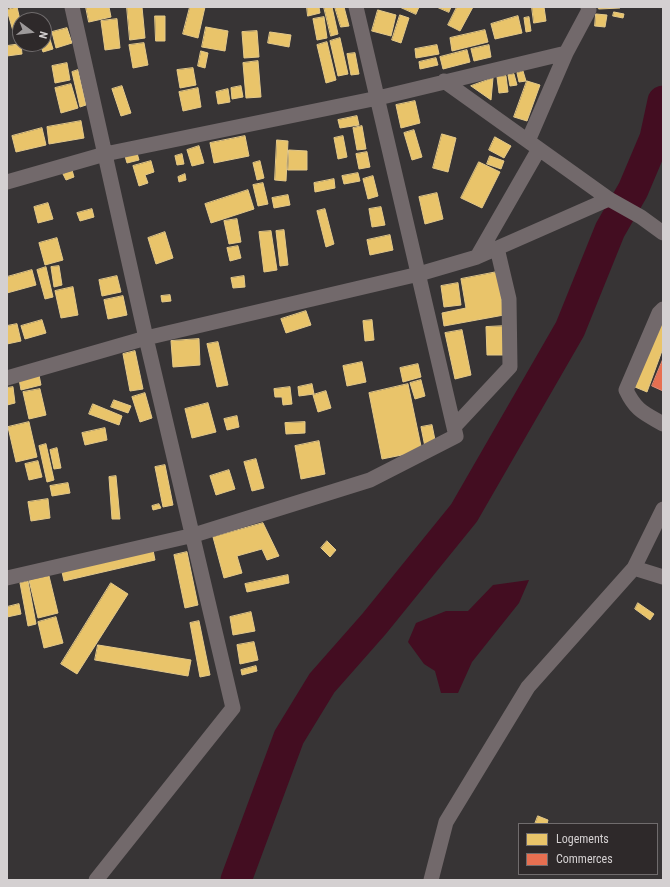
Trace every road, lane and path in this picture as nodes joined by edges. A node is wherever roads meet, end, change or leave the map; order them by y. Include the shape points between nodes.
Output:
1 (72, 7) edge
2 (356, 7) edge
3 (588, 7) edge
4 (566, 53) junction
5 (444, 81) junction
6 (378, 98) junction
7 (534, 145) junction
8 (105, 154) junction
9 (7, 182) edge
10 (609, 199) junction
11 (663, 233) edge
12 (497, 248) junction
13 (477, 257) junction
14 (419, 274) junction
15 (663, 309) edge
16 (146, 338) junction
17 (7, 378) edge
18 (663, 424) edge
19 (454, 427) junction
20 (663, 509) edge
21 (194, 535) junction
22 (634, 568) junction
23 (663, 577) edge
24 (7, 578) edge
25 (96, 880) edge
26 (431, 880) edge

1 - 8 street
2 - 6 street
3 - 4 street via 589,10
4 - 5 street
4 - 7 street
5 - 6 street
5 - 7 street
6 - 8 street
6 - 14 street
7 - 10 street
7 - 13 street
8 - 9 street
8 - 16 street
10 - 11 street
10 - 12 street
12 - 13 street
12 - 19 street via 509,299 510,367
13 - 14 street
14 - 16 street
14 - 19 street
15 - 18 street via 626,390 632,402 642,412
16 - 17 street
16 - 21 street
19 - 21 street via 456,436 370,480
20 - 22 street
21 - 24 street
21 - 25 street via 234,708
22 - 23 street
22 - 26 street via 528,687 446,822

